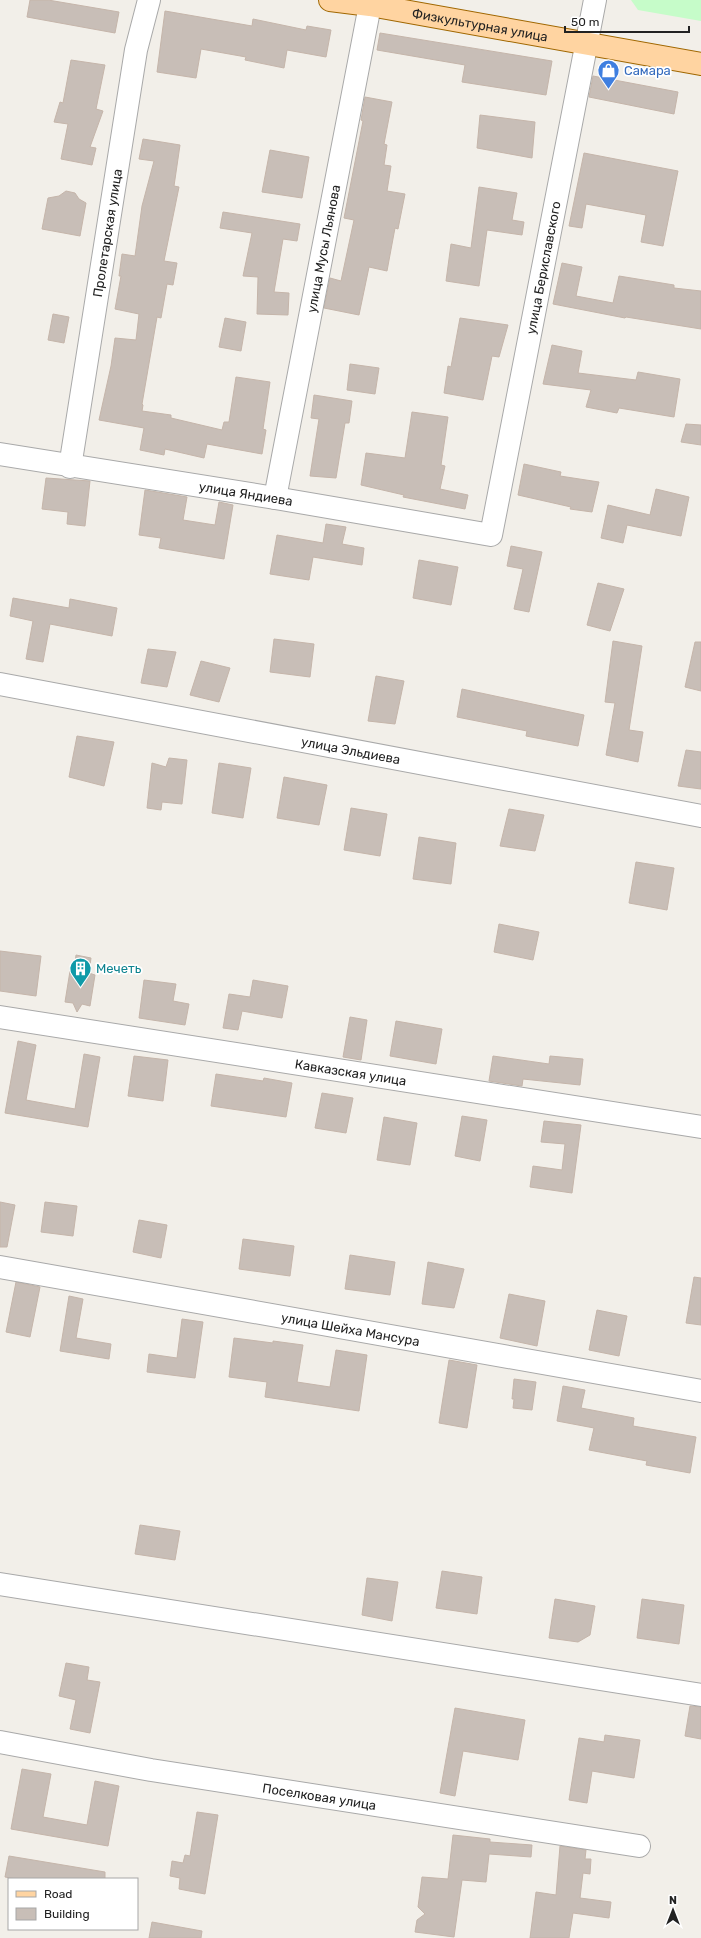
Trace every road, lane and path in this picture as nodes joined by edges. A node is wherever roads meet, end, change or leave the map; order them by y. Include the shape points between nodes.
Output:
1 (149, 0) edge
2 (330, 0) edge
3 (596, 0) edge
4 (371, 2) edge
5 (587, 43) junction
6 (701, 64) edge
7 (0, 454) edge
8 (70, 467) junction
9 (275, 498) junction
10 (491, 535) joint
11 (0, 684) edge
12 (701, 816) edge
13 (0, 1017) edge
14 (701, 1127) edge
15 (0, 1267) edge
16 (701, 1391) edge
17 (0, 1584) edge
18 (701, 1695) edge
19 (0, 1742) edge
20 (639, 1846) dead end

1 - 8 street, Пролетарская улица via 136,50
2 - 4 main road, Физкультурная улица
3 - 5 street, улица Бериславского
4 - 5 main road, Физкультурная улица
4 - 9 street, улица Мусы Льянова
5 - 6 main road, Физкультурная улица
5 - 10 street, улица Бериславского
7 - 8 street, улица Яндиева
8 - 9 street, улица Яндиева
9 - 10 street, улица Яндиева
11 - 12 street, улица Эльдиева
13 - 14 street, Кавказская улица
15 - 16 street, улица Шейха Мансура
17 - 18 street
19 - 20 street, Поселковая улица via 151,1770

